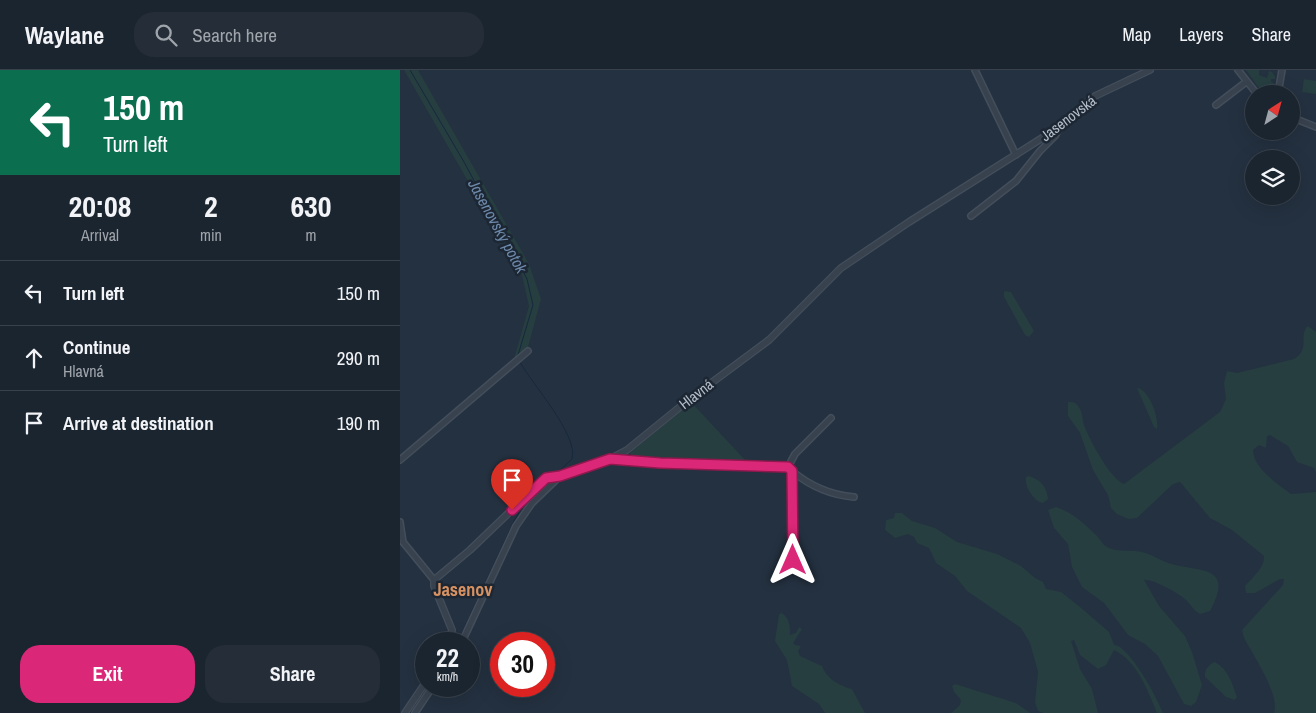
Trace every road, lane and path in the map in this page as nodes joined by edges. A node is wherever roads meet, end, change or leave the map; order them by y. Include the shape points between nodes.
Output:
1 (975, 70) edge
2 (1150, 70) edge
3 (1238, 70) edge
4 (1282, 70) edge
5 (1246, 82) junction
6 (1249, 85) edge
7 (1280, 85) edge
8 (1216, 106) dead end
9 (1300, 121) edge
10 (1062, 123) junction
11 (1316, 127) edge
12 (1013, 157) junction
13 (971, 216) dead end
14 (528, 351) dead end
15 (831, 418) dead end
16 (627, 450) junction
17 (610, 459) junction
18 (400, 460) edge
19 (626, 461) junction
20 (790, 469) junction
21 (558, 476) junction
22 (854, 497) dead end
23 (400, 522) edge
24 (402, 540) edge
25 (793, 560) dead end
26 (434, 580) junction
27 (453, 632) edge
28 (462, 632) edge
29 (416, 697) edge
30 (426, 697) edge
31 (405, 713) edge
32 (415, 713) edge

1 - 12 street
2 - 10 street, Jasenovská via 1096,96
3 - 5 street
4 - 7 street
5 - 6 street
5 - 8 street
9 - 11 street
10 - 12 street, Jasenovská
10 - 13 street via 1055,136 1016,181
12 - 16 street, Hlavná via 841,268 762,346
14 - 18 street
15 - 20 street via 794,454
16 - 17 street, Hlavná
16 - 19 street
17 - 19 street
17 - 21 street, Hlavná
19 - 20 street
20 - 22 street via 822,490
20 - 25 street
21 - 26 street, Hlavná via 542,481
21 - 28 street via 532,503 516,526
23 - 24 street
24 - 26 street
26 - 27 street
29 - 31 street
30 - 32 street

